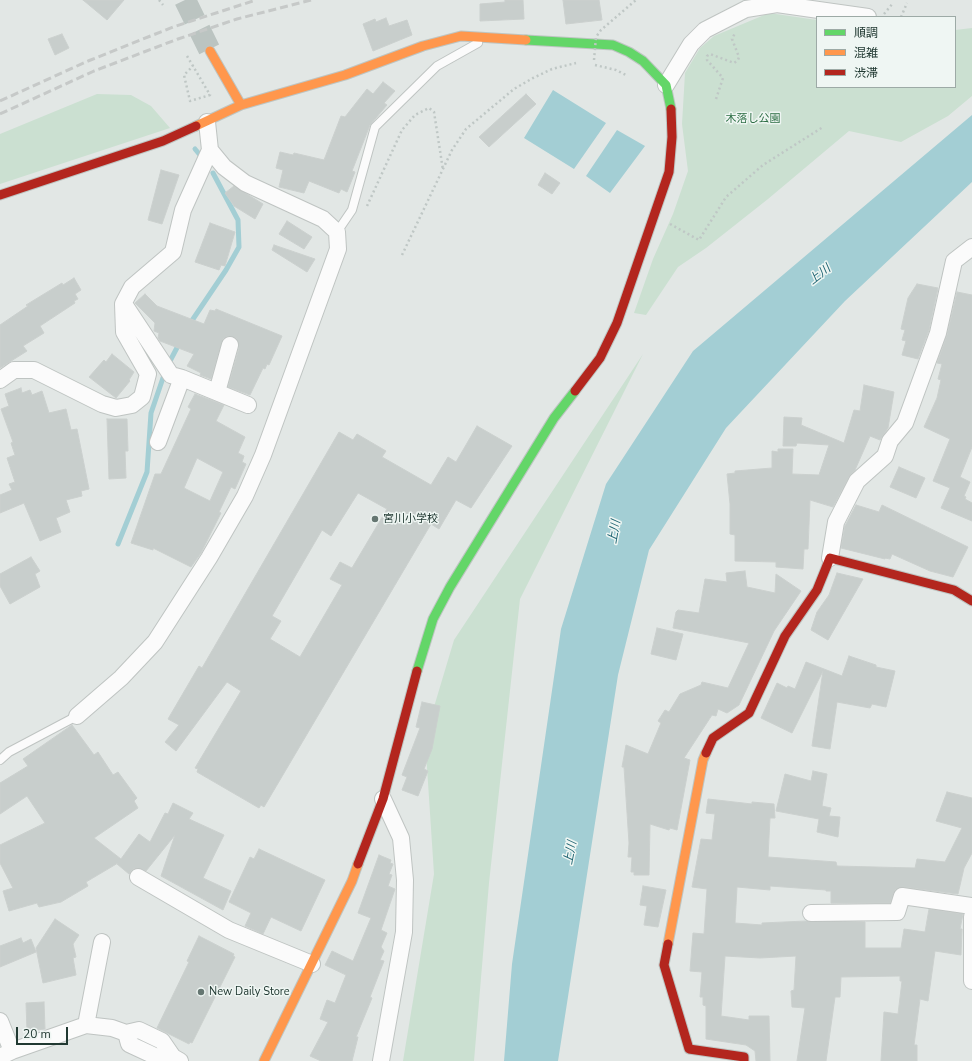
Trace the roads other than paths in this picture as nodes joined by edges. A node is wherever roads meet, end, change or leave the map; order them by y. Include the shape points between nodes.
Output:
1 (861, 16) edge
2 (488, 38) junction
3 (210, 51) tunnel mouth
4 (666, 84) junction
5 (241, 105) junction
6 (207, 122) junction
7 (210, 150) junction
8 (0, 195) edge
9 (337, 232) junction
10 (972, 247) edge
11 (123, 304) junction
12 (230, 345) dead end
13 (182, 378) junction
14 (0, 380) edge
15 (217, 392) junction
16 (248, 405) dead end
17 (158, 442) dead end
18 (830, 558) junction
19 (972, 601) edge
20 (77, 716) joint
21 (0, 760) edge
22 (383, 799) junction
23 (138, 877) dead end
24 (972, 906) edge
25 (811, 913) dead end
26 (972, 917) edge
27 (102, 942) dead end
28 (312, 964) junction
29 (972, 981) edge
30 (0, 1021) edge
31 (86, 1025) junction
32 (6, 1054) edge
33 (176, 1059) edge
34 (264, 1061) edge
35 (381, 1061) edge
36 (744, 1061) edge

1 - 4 street via 777,4 746,9 705,30 690,44
2 - 4 street via 613,45 643,61
2 - 5 street via 461,36 423,46 345,75
2 - 9 lane via 437,66 376,127 352,210
3 - 5 street
4 - 22 street via 672,118 669,172 617,323 600,358 554,418 433,619 422,651
5 - 6 street
6 - 7 street
6 - 8 street via 163,141
7 - 9 street via 224,167 245,183 323,219
7 - 11 street via 183,210 173,252 132,287
9 - 20 street via 338,249 263,455 245,496 155,642 121,678
10 - 18 street via 954,261 938,333 906,423 890,441 885,456 857,481 836,522
11 - 13 street via 170,375
11 - 14 street via 124,332 148,374 142,397 132,405 116,408 102,404 34,370 14,370
12 - 15 street
13 - 15 street
13 - 17 street
15 - 16 street
18 - 19 street via 954,590
18 - 36 street via 817,590 785,636 749,713 713,738 703,760 669,932 664,965 689,1049 744,1057
20 - 21 lane via 9,752
22 - 28 street via 352,881
22 - 35 street via 401,838 405,880 404,932
23 - 28 street via 228,930
24 - 25 street via 902,896 897,912
26 - 29 street
27 - 31 street
28 - 34 street
30 - 32 street
31 - 32 street
31 - 33 street via 112,1028 126,1033 139,1030 162,1041

